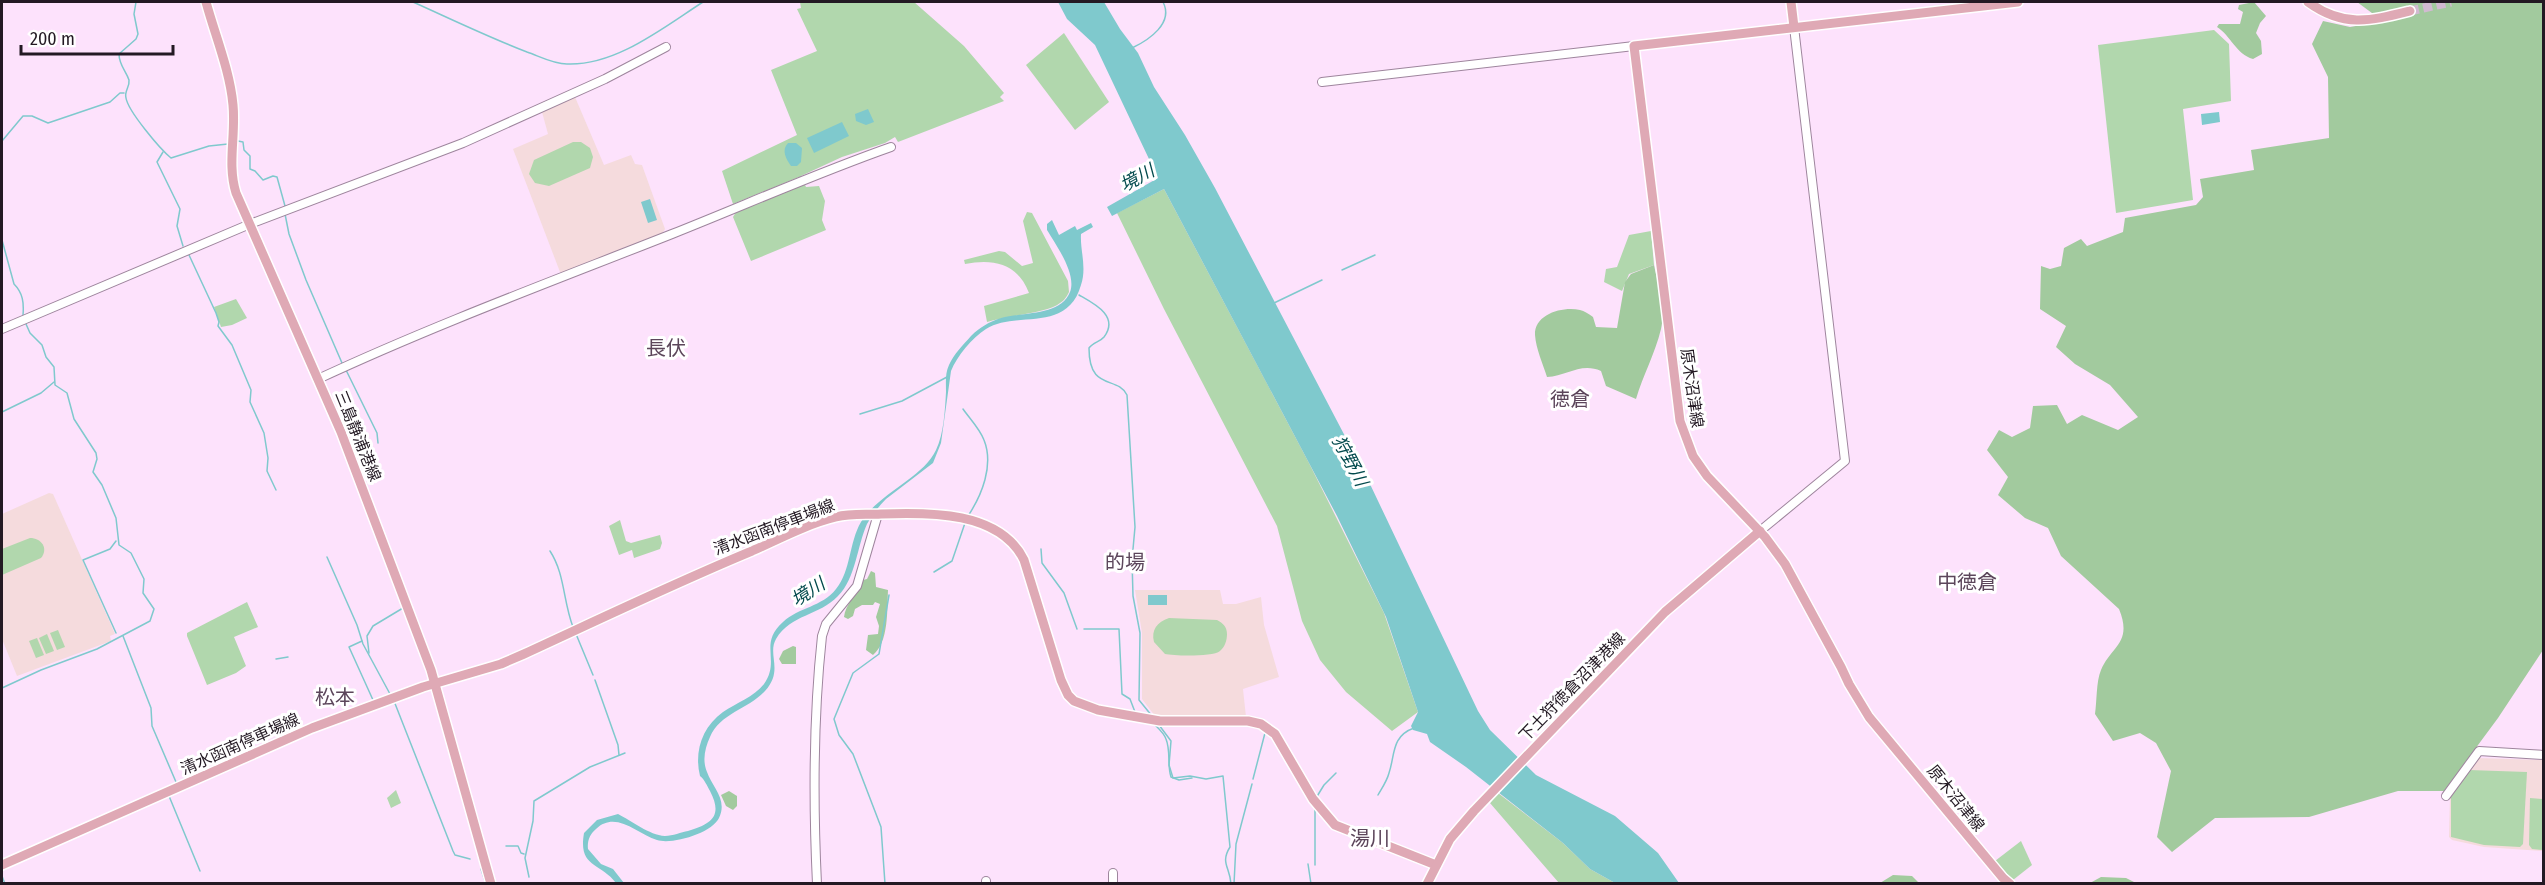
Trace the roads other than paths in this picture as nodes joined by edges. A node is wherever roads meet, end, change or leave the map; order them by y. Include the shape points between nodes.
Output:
1 (206, 2) edge
2 (1791, 2) edge
3 (2018, 2) edge
4 (2308, 2) edge
5 (2410, 11) tunnel mouth
6 (1794, 27) junction
7 (1634, 46) junction
8 (666, 47) dead end
9 (1322, 82) dead end
10 (891, 147) dead end
11 (250, 224) junction
12 (2, 329) edge
13 (318, 379) junction
14 (877, 514) junction
15 (1760, 531) junction
16 (435, 683) junction
17 (2544, 755) edge
18 (2446, 796) dead end
19 (2, 865) edge
20 (1436, 865) junction
21 (1113, 873) dead end
22 (491, 884) edge
23 (817, 884) edge
24 (1113, 884) edge
25 (1427, 884) edge
26 (2010, 884) edge

1 - 11 main road, 三島静浦港線 via 232,93 232,179
2 - 6 main road
3 - 6 main road
4 - 5 main road via 2347,20 2369,21
6 - 7 main road
6 - 15 street via 1845,461
7 - 9 street
7 - 15 main road, 原木沼津線 via 1684,438 1707,476
8 - 11 street via 463,143
10 - 13 street via 486,305
11 - 12 street
11 - 13 main road, 三島静浦港線
13 - 16 main road, 三島静浦港線
14 - 16 main road, 清水函南停車場線 via 837,517 816,524 675,583 501,664
14 - 20 main road, 清水函南停車場線 via 953,515 1011,540 1024,560 1061,680 1074,700 1098,710 1150,720 1261,724 1275,734 1312,799 1335,825
14 - 23 street via 857,586 826,624 822,636 814,724
15 - 20 main road, 下土狩徳倉沼津港線 via 1665,612 1477,808 1450,839
15 - 26 main road, 原木沼津線 via 1785,564 1869,717
16 - 19 main road, 清水函南停車場線 via 312,728
16 - 22 main road, 三島静浦港線
17 - 18 street via 2478,752
20 - 25 main road, 下土狩徳倉沼津港線
21 - 24 street

